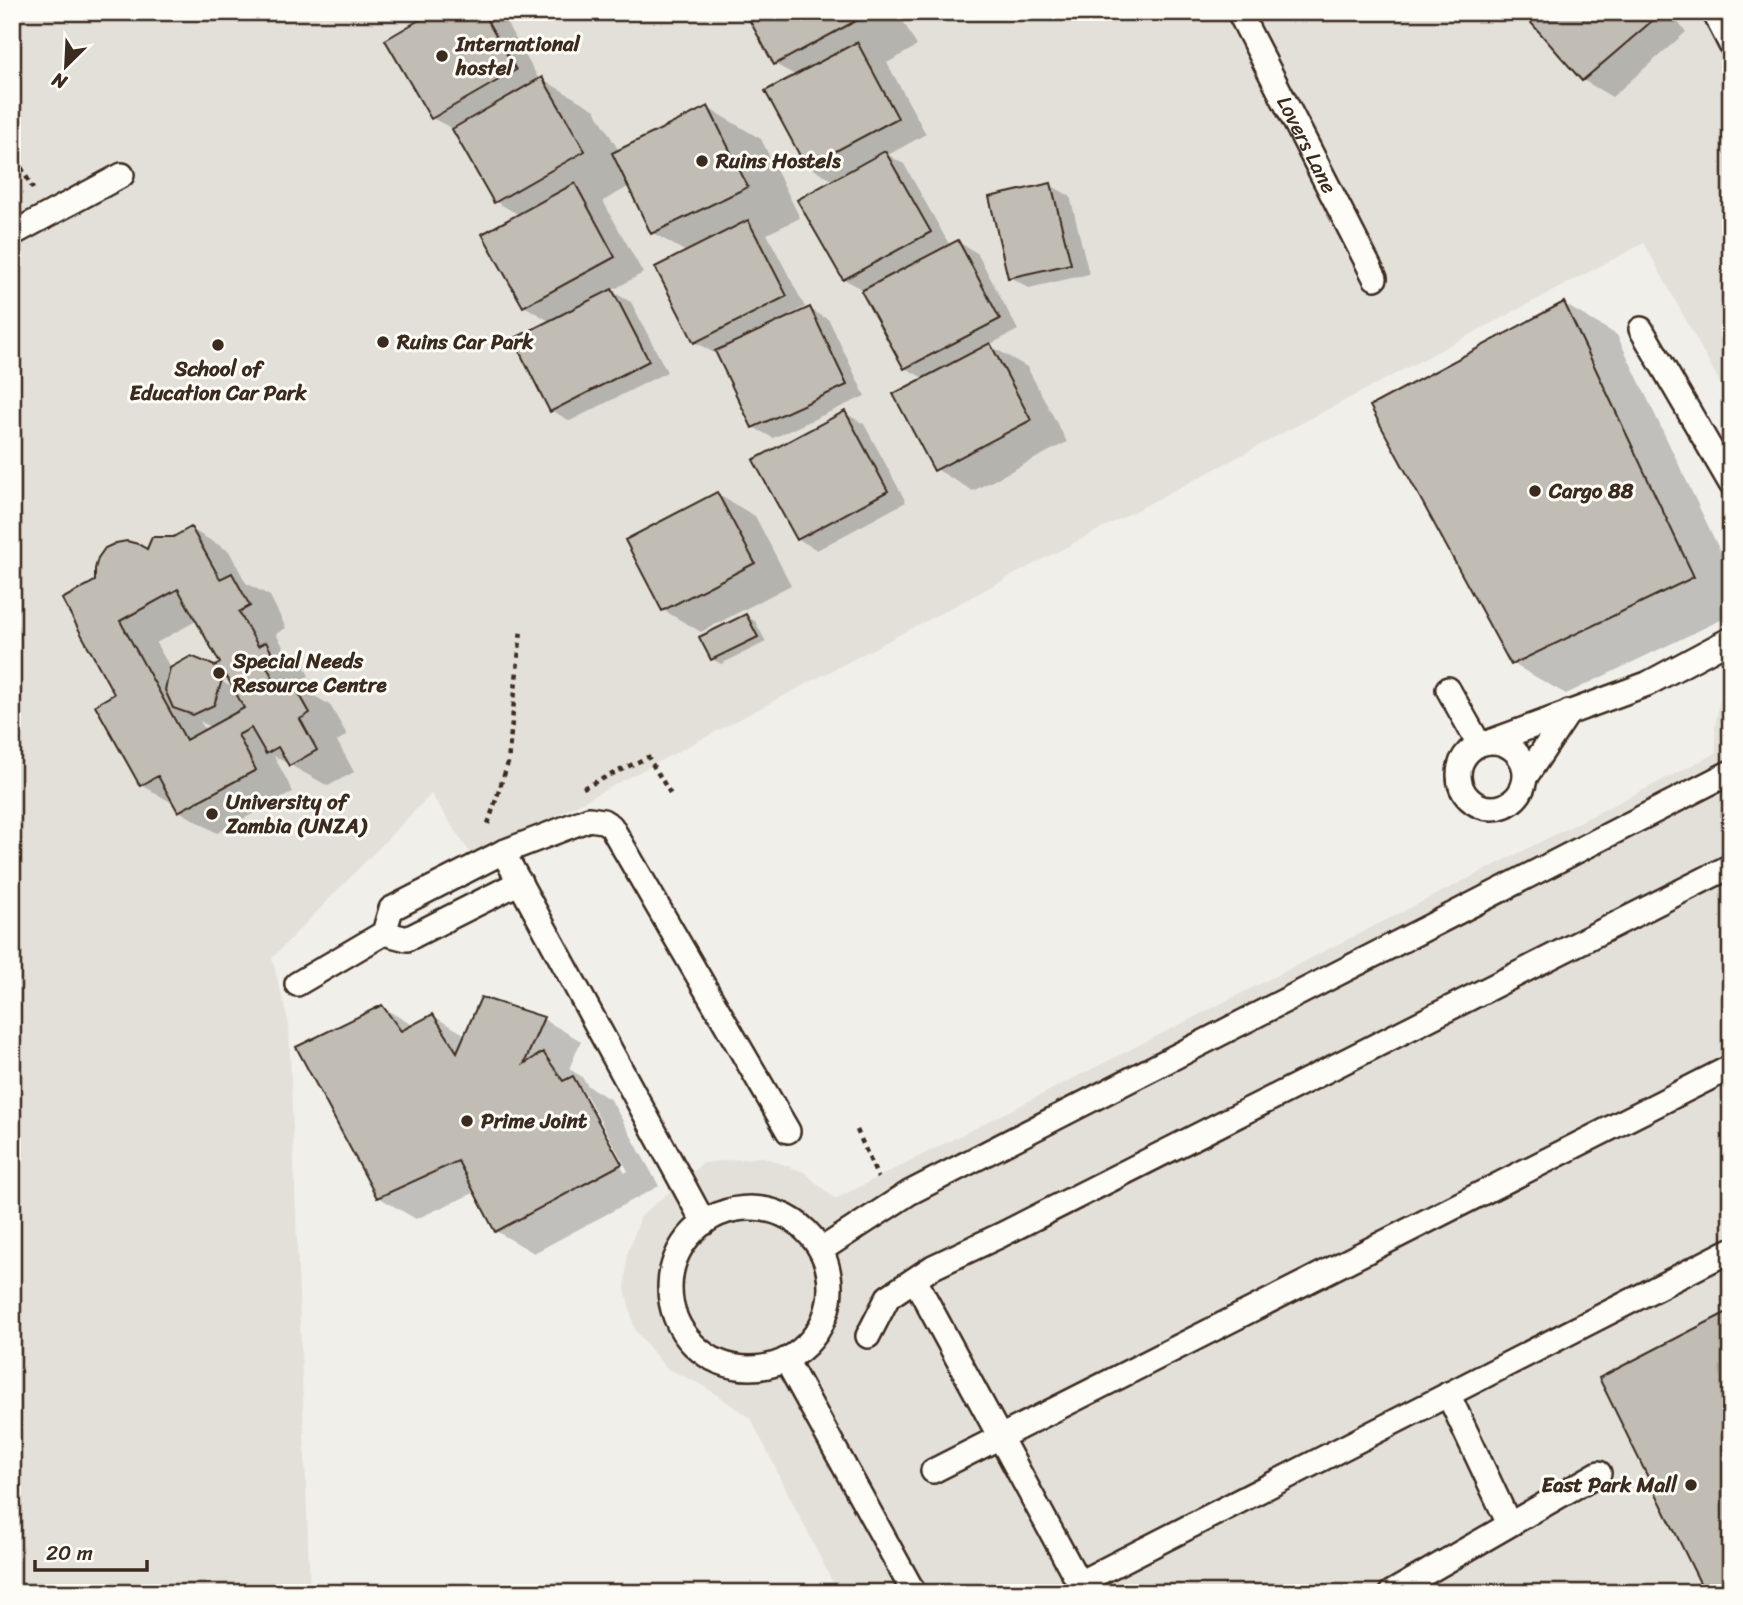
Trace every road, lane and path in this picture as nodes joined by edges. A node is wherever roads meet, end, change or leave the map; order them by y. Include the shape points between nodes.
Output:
1 (1239, 12) edge
2 (1714, 12) edge
3 (1731, 44) edge
4 (12, 150) edge
5 (122, 175) dead end
6 (47, 215) junction
7 (12, 234) edge
8 (1375, 278) dead end
9 (1641, 329) dead end
10 (1731, 484) edge
11 (522, 629) dead end
12 (1730, 640) edge
13 (1448, 689) dead end
14 (1569, 712) junction
15 (1486, 743) junction
16 (1731, 772) edge
17 (1526, 776) junction
18 (484, 834) dead end
19 (503, 852) junction
20 (1731, 866) edge
21 (520, 882) junction
22 (384, 933) junction
23 (297, 985) dead end
24 (1731, 1067) edge
25 (857, 1130) dead end
26 (788, 1131) dead end
27 (888, 1177) dead end
28 (704, 1223) junction
29 (821, 1250) junction
30 (1731, 1250) edge
31 (915, 1280) junction
32 (867, 1336) dead end
33 (786, 1360) junction
34 (1448, 1394) junction
35 (1000, 1438) junction
36 (933, 1472) dead end
37 (1599, 1473) dead end
38 (1509, 1524) junction
39 (1081, 1588) edge
40 (914, 1593) edge
41 (1391, 1593) edge

1 - 8 lane, Lovers Lane
2 - 3 lane
4 - 6 path
5 - 6 lane
6 - 7 lane
9 - 10 lane
11 - 18 path via 508,764
12 - 14 lane via 1647,684
13 - 15 lane
14 - 15 lane
14 - 17 lane
15 - 17 lane via 1505,744 1516,752
15 - 17 lane via 1468,751 1461,762 1458,775 1468,798 1479,806 1504,806 1523,789
16 - 29 lane via 909,1194
19 - 21 lane
19 - 22 lane via 391,909
19 - 26 lane via 589,819 611,826
20 - 31 lane
21 - 22 lane via 407,939
21 - 28 lane
22 - 23 lane
24 - 35 lane
25 - 27 path via 879,1180
28 - 29 lane via 735,1210 768,1210 799,1225
28 - 33 lane via 678,1252 671,1271 673,1311 681,1329 709,1357 727,1365 767,1367
29 - 33 lane via 831,1286 829,1304 814,1338
30 - 34 lane
31 - 32 lane via 888,1297
31 - 35 lane
33 - 40 lane
34 - 38 lane
34 - 39 lane
35 - 36 lane
35 - 39 lane
37 - 38 lane
38 - 41 lane

